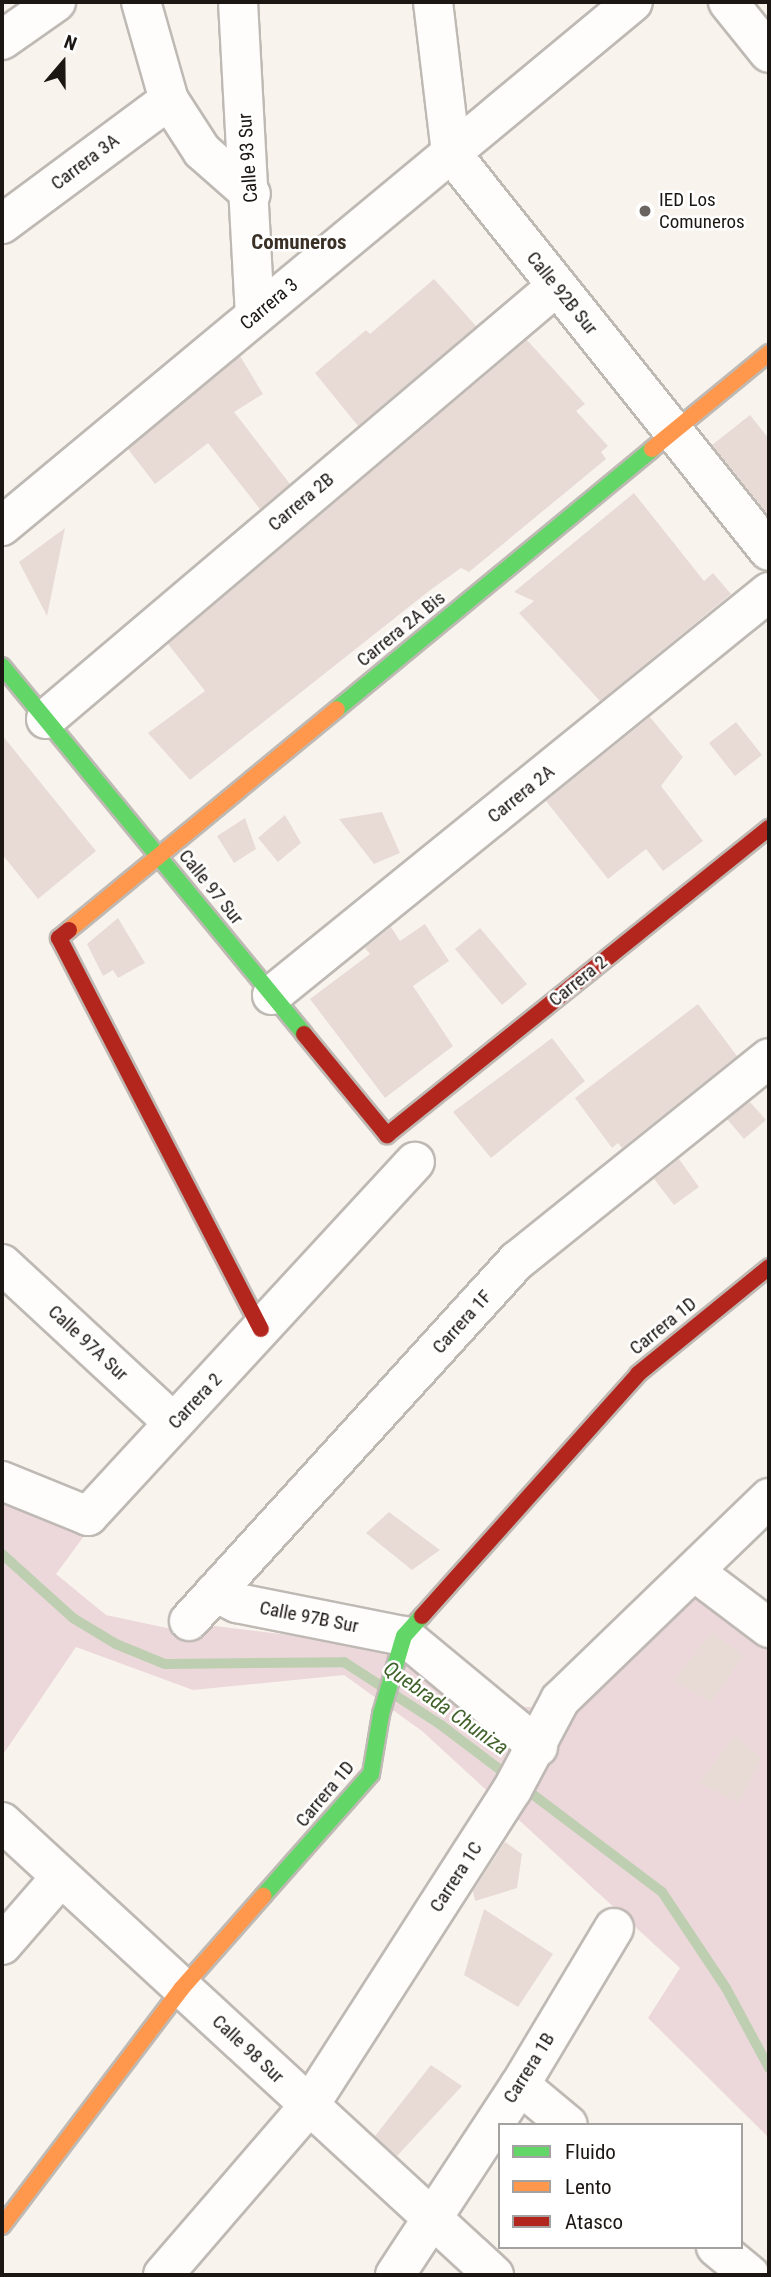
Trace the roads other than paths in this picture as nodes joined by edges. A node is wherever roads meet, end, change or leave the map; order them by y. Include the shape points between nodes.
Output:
1 (56, 2) edge
2 (141, 2) edge
3 (238, 2) edge
4 (433, 2) edge
5 (727, 2) edge
6 (615, 9) edge
7 (2, 40) edge
8 (769, 53) edge
9 (169, 100) junction
10 (451, 153) junction
11 (251, 194) junction
12 (2, 224) edge
13 (557, 286) junction
14 (255, 315) junction
15 (769, 353) edge
16 (673, 432) junction
17 (2, 526) edge
18 (769, 551) edge
19 (769, 592) edge
20 (2, 666) edge
21 (46, 719) junction
22 (769, 828) edge
23 (158, 856) junction
24 (272, 995) junction
25 (769, 1058) edge
26 (387, 1135) joint
27 (415, 1162) dead end
28 (2, 1264) edge
29 (769, 1267) edge
30 (261, 1329) junction
31 (174, 1423) junction
32 (2, 1481) edge
33 (769, 1498) edge
34 (695, 1572) junction
35 (215, 1592) junction
36 (188, 1621) dead end
37 (769, 1628) edge
38 (400, 1651) junction
39 (524, 1769) junction
40 (2, 1822) edge
41 (61, 1877) junction
42 (614, 1928) dead end
43 (2, 1945) edge
44 (183, 1988) junction
45 (520, 2085) junction
46 (309, 2106) junction
47 (566, 2123) edge
48 (432, 2218) junction
49 (2, 2226) edge
50 (719, 2249) edge
51 (769, 2253) edge
52 (163, 2275) edge
53 (395, 2275) edge
54 (494, 2275) edge
55 (752, 2275) edge

1 - 7 street
2 - 9 street
3 - 11 street, Calle 93 Sur
4 - 10 street
5 - 8 street
6 - 10 street, Carrera 3
9 - 11 street via 202,150
9 - 12 street, Carrera 3A
10 - 13 street, Calle 92B Sur
10 - 14 street, Carrera 3
11 - 14 street, Calle 93 Sur
13 - 16 street, Calle 92B Sur
13 - 21 street, Carrera 2B
14 - 17 street, Carrera 3
15 - 16 street, Carrera 2A Bis
16 - 18 street, Calle 92B Sur
16 - 23 street, Carrera 2A Bis
19 - 24 street, Carrera 2A
20 - 21 street, Calle 97 Sur
21 - 23 street, Calle 97 Sur
22 - 26 street, Carrera 2
23 - 24 street, Calle 97 Sur
23 - 30 street, Carrera 2A Bis via 59,938
24 - 26 street, Calle 97 Sur
25 - 35 street, Carrera 1F via 518,1260
27 - 30 street, Carrera 2
28 - 31 street, Calle 97A Sur
29 - 38 street, Carrera 1D via 638,1374
30 - 31 street, Carrera 2
31 - 32 street, Carrera 2 via 88,1516
33 - 34 street, Carrera 1C
34 - 37 street
34 - 39 street, Carrera 1C via 560,1700
35 - 36 street, Carrera 1F
35 - 38 street, Calle 97B Sur via 237,1603
38 - 39 street
38 - 44 street, Carrera 1D via 381,1714 371,1774
39 - 46 street, Carrera 1C
40 - 41 street, Calle 98 Sur
41 - 43 street
41 - 44 street, Calle 98 Sur
42 - 45 street, Carrera 1B
44 - 46 street, Calle 98 Sur
44 - 49 street, Carrera 1D
45 - 47 street
45 - 48 street, Carrera 1B
46 - 48 street, Calle 98 Sur
46 - 52 street, Carrera 1C
48 - 53 street, Carrera 1B
48 - 54 street, Calle 98 Sur
50 - 55 street
51 - 55 street

